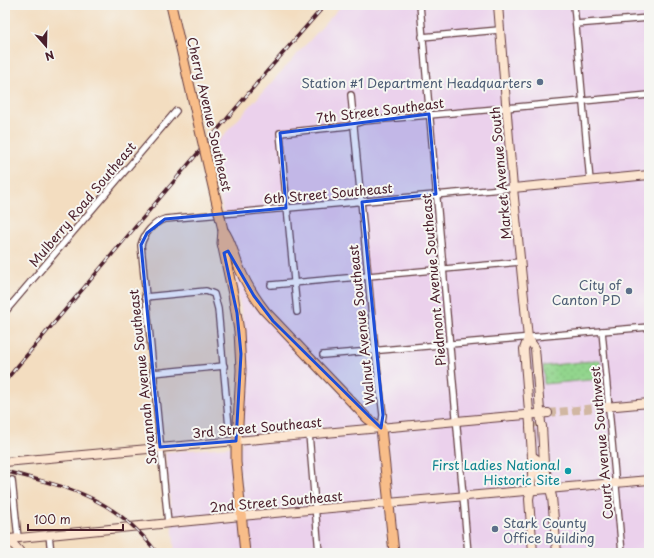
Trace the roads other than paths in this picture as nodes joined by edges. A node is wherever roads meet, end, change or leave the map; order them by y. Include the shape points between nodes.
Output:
1 (171, 5) edge
2 (420, 5) edge
3 (498, 5) edge
4 (574, 5) edge
5 (648, 5) edge
6 (649, 18) edge
7 (576, 24) junction
8 (499, 30) junction
9 (422, 37) junction
10 (351, 95) dead end
11 (649, 95) edge
12 (583, 101) junction
13 (506, 107) junction
14 (176, 111) dead end
15 (429, 114) junction
16 (354, 124) junction
17 (649, 175) edge
18 (590, 181) junction
19 (513, 188) junction
20 (436, 194) junction
21 (362, 202) junction
22 (286, 208) junction
23 (149, 230) joint
24 (223, 230) junction
25 (520, 262) junction
26 (443, 270) junction
27 (368, 277) junction
28 (293, 283) junction
29 (271, 285) dead end
30 (145, 297) junction
31 (5, 312) edge
32 (297, 312) dead end
33 (649, 327) edge
34 (602, 331) junction
35 (528, 338) junction
36 (450, 344) junction
37 (375, 350) junction
38 (323, 355) dead end
39 (224, 366) junction
40 (537, 367) junction
41 (526, 368) junction
42 (153, 373) junction
43 (649, 403) edge
44 (607, 407) junction
45 (538, 414) junction
46 (457, 421) junction
47 (536, 425) junction
48 (229, 427) dead end
49 (381, 428) junction
50 (309, 434) junction
51 (236, 440) junction
52 (160, 447) junction
53 (532, 456) junction
54 (5, 462) edge
55 (12, 480) dead end
56 (649, 480) edge
57 (616, 482) junction
58 (545, 489) junction
59 (530, 490) junction
60 (463, 496) junction
61 (389, 502) junction
62 (315, 509) junction
63 (242, 516) junction
64 (168, 523) junction
65 (49, 535) junction
66 (6, 538) edge
67 (18, 538) junction
68 (21, 553) edge
69 (51, 553) edge
70 (245, 553) edge
71 (319, 553) edge
72 (394, 553) edge
73 (468, 553) edge
74 (533, 553) edge
75 (557, 553) edge
76 (622, 553) edge

1 - 24 main road, Cherry Avenue Southeast, bridge
2 - 9 street, Piedmont Avenue Southeast
3 - 8 street, Market Avenue South
4 - 7 street
5 - 6 street
6 - 7 street
7 - 12 street
8 - 9 street
8 - 13 street, Market Avenue South
9 - 15 street, Piedmont Avenue Southeast
10 - 16 street, Walnut Avenue Southeast
11 - 12 street, 7th Street Southeast
12 - 13 street, 7th Street Southeast
12 - 18 street
13 - 15 street, 7th Street Southeast
13 - 19 street, Market Avenue South
14 - 31 street, Mulberry Road Southeast
15 - 16 street, 7th Street Southeast
15 - 20 street, Piedmont Avenue Southeast
16 - 21 street, Walnut Avenue Southeast
16 - 22 street, 7th Street Southeast via 280,132
17 - 18 street
18 - 19 street
19 - 20 street, 6th Street Southeast
19 - 25 street, Market Avenue South
20 - 21 street, 6th Street Southeast
20 - 26 street, Piedmont Avenue Southeast
21 - 22 street, 6th Street Southeast
21 - 27 street, Walnut Avenue Southeast
22 - 23 street, 6th Street Southeast via 165,219
22 - 28 street
23 - 30 street, Savannah Avenue Southeast via 142,245
24 - 49 main road, Cherry Avenue Southeast via 230,241 243,278 265,311 367,418
24 - 51 main road, Cherry Avenue Southeast via 222,241 237,312 241,354 240,407
25 - 26 street
25 - 35 street, Market Avenue South
26 - 27 street
26 - 36 street, Piedmont Avenue Southeast
27 - 28 street
27 - 37 street, Walnut Avenue Southeast
28 - 29 street
28 - 32 street
30 - 39 street via 206,291 213,294 218,309
30 - 42 street, Savannah Avenue Southeast
33 - 34 street
34 - 35 street
34 - 44 street, Court Avenue Southwest
35 - 36 street
35 - 40 street, Market Avenue South via 535,348
35 - 41 street, Market Avenue South via 524,349
36 - 37 street
36 - 46 street, Piedmont Avenue Southeast
37 - 38 street
37 - 49 street, Walnut Avenue Southeast via 384,415
39 - 42 street
39 - 48 street
40 - 41 street
40 - 45 street, Market Avenue South
41 - 45 street, Market Avenue South
42 - 52 street, Savannah Avenue Southeast
43 - 44 street
44 - 57 street, Court Avenue Southwest
45 - 46 street, 3rd Street Southeast
45 - 47 street, Market Avenue South
46 - 49 street, 3rd Street Southeast
46 - 60 street, Piedmont Avenue Southeast
47 - 53 street, Market Avenue South
47 - 58 street, Market Avenue South via 543,441
49 - 50 street, 3rd Street Southeast
49 - 61 main road, Walnut Avenue Southeast
50 - 51 street, 3rd Street Southeast
50 - 62 street
51 - 52 street, 3rd Street Southeast
51 - 63 main road, Cherry Avenue Southeast
52 - 54 street, 3rd Street Southeast
52 - 64 street, Savannah Avenue Southeast
53 - 58 street via 538,460
53 - 59 street, Market Avenue South
55 - 67 street
56 - 57 street, 2nd Street Southeast
57 - 58 street, 2nd Street Southeast
57 - 76 street, Court Avenue Southwest
58 - 59 street, 2nd Street Southeast
58 - 75 street, Market Avenue South via 552,497
59 - 60 street, 2nd Street Southeast
59 - 74 street, Market Avenue South
60 - 61 street, 2nd Street Southeast
60 - 73 street, Piedmont Avenue Southeast
61 - 62 street, 2nd Street Southeast
61 - 72 main road, Walnut Avenue Southeast
62 - 63 street, 2nd Street Southeast
62 - 71 street
63 - 64 street, 2nd Street Southeast
63 - 70 main road, Cherry Avenue Southeast
64 - 65 street, 2nd Street Southeast
65 - 67 street, 2nd Street Southeast
65 - 69 street
66 - 67 street, 2nd Street Southeast
66 - 68 street

